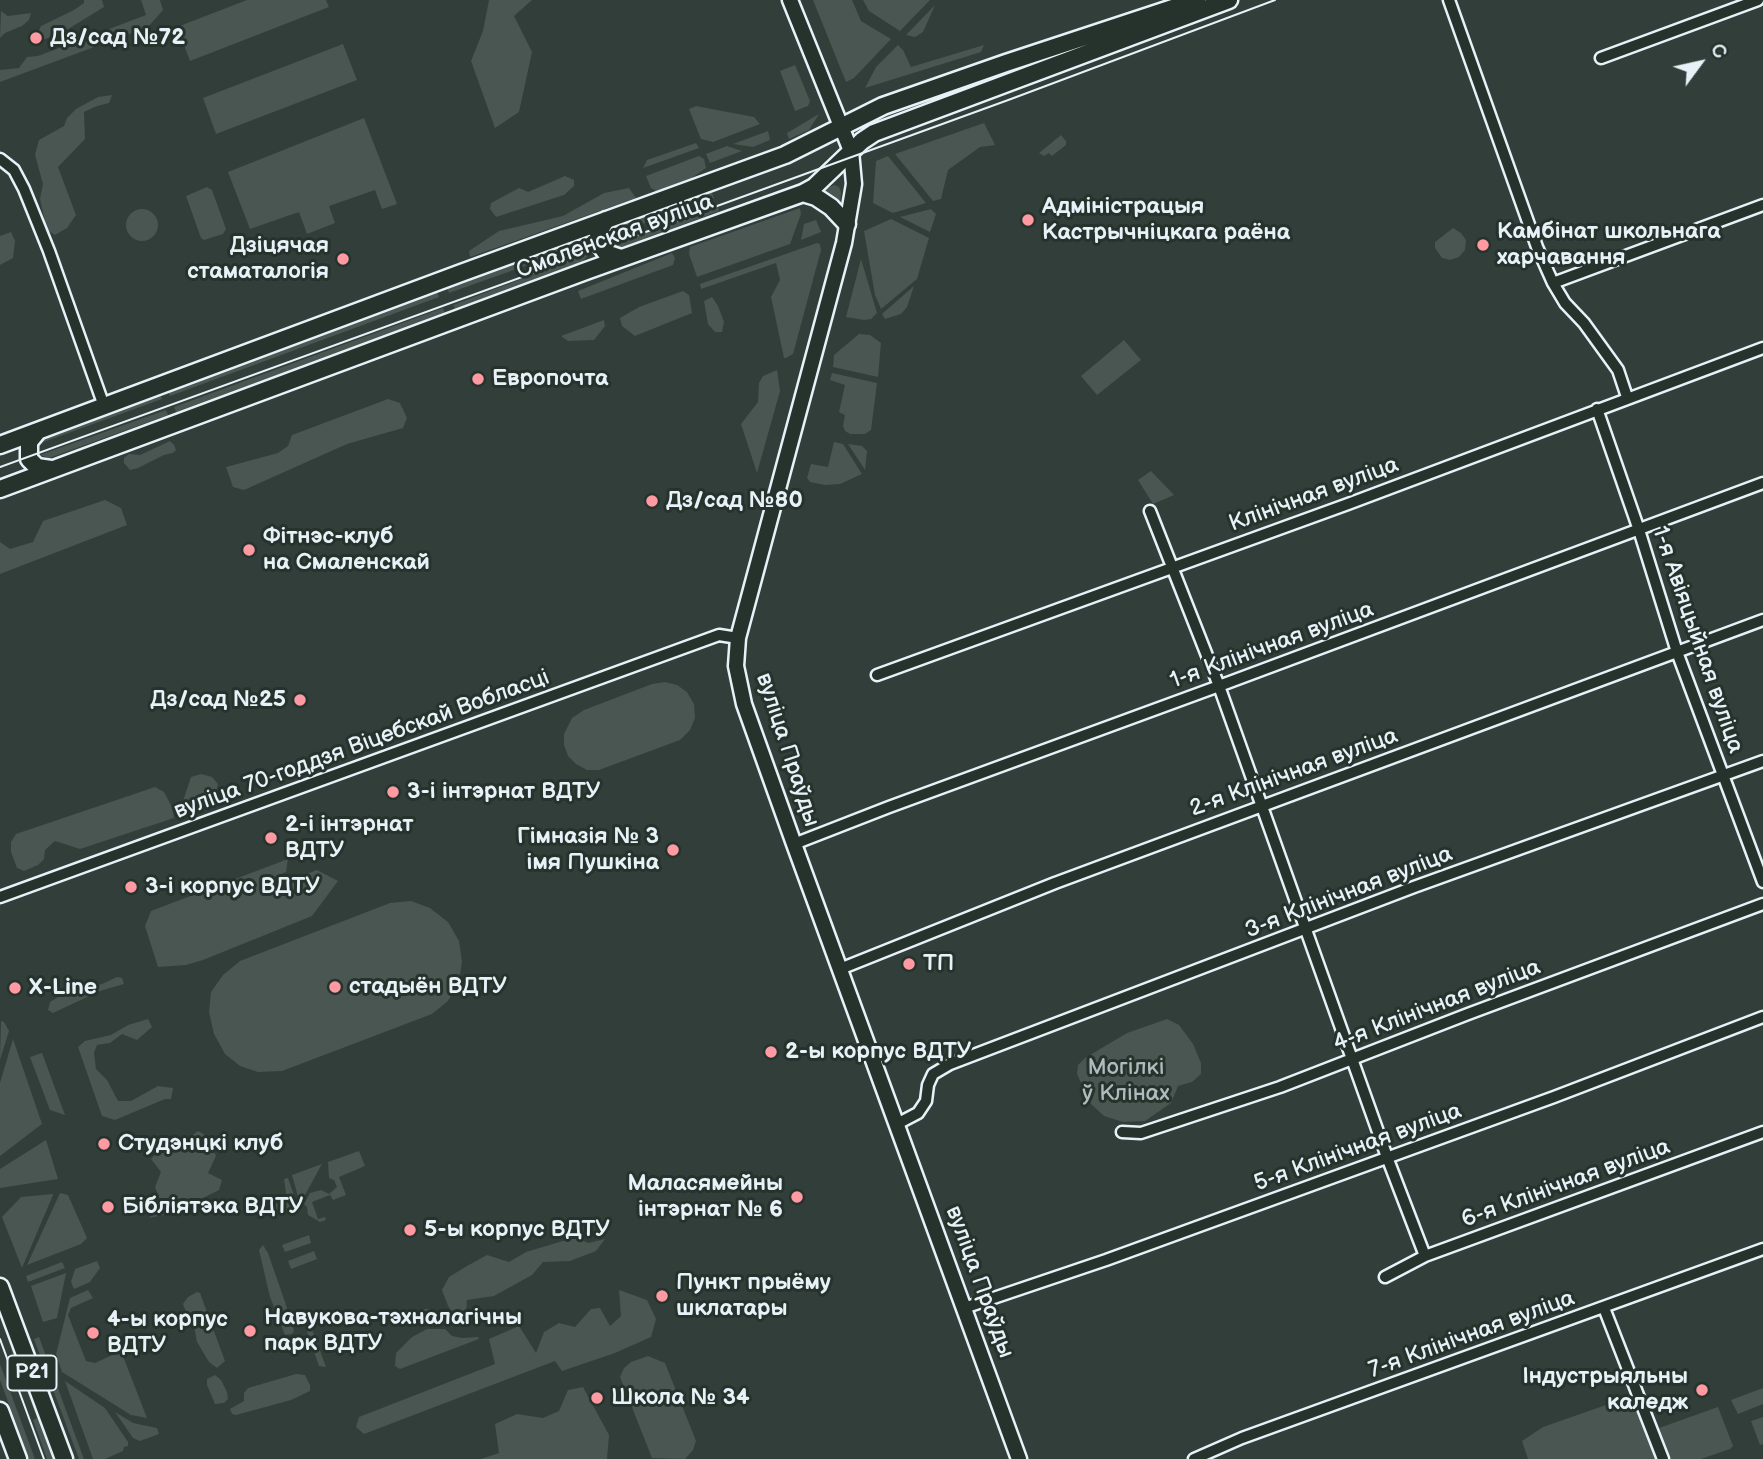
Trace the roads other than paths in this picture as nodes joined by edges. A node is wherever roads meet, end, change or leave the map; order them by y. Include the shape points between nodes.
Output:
1 (790, 0) edge
2 (1197, 0) edge
3 (1229, 0) edge
4 (1448, 0) edge
5 (1758, 0) edge
6 (1601, 58) dead end
7 (842, 128) junction
8 (851, 151) junction
9 (0, 159) edge
10 (803, 193) junction
11 (1763, 205) edge
12 (606, 220) junction
13 (847, 224) junction
14 (573, 232) junction
15 (621, 258) junction
16 (586, 271) junction
17 (1553, 283) junction
18 (1763, 348) edge
19 (1627, 397) junction
20 (104, 406) junction
21 (1597, 409) junction
22 (41, 430) junction
23 (1, 444) edge
24 (53, 469) junction
25 (1763, 483) edge
26 (8, 486) edge
27 (1150, 511) dead end
28 (1639, 530) junction
29 (1171, 568) junction
30 (1763, 620) edge
31 (737, 638) junction
32 (1677, 652) junction
33 (877, 675) dead end
34 (1219, 686) junction
35 (1763, 761) edge
36 (1724, 775) junction
37 (1261, 806) junction
38 (794, 844) junction
39 (1763, 882) edge
40 (0, 897) edge
41 (1763, 904) edge
42 (1307, 930) junction
43 (840, 969) junction
44 (1763, 1017) edge
45 (1353, 1060) junction
46 (897, 1124) junction
47 (1122, 1132) dead end
48 (1763, 1132) edge
49 (1387, 1157) junction
50 (1763, 1250) edge
51 (1425, 1256) junction
52 (1385, 1277) dead end
53 (0, 1287) edge
54 (964, 1308) junction
55 (1604, 1308) junction
56 (0, 1411) edge
57 (18, 1459) edge
58 (64, 1459) edge
59 (1019, 1459) edge
60 (1194, 1459) edge
61 (1663, 1459) edge

1 - 7 main road, вуліца Праўды
2 - 7 main road, Смаленская вуліца via 883,106
3 - 8 main road, Смаленская вуліца via 874,133
4 - 17 street
5 - 6 street
7 - 8 main road, вуліца Праўды
7 - 12 main road, Смаленская вуліца via 785,155
8 - 10 main road, Смаленская вуліца
8 - 13 main road, вуліца Праўды via 855,184
9 - 20 street via 14,170 24,189
10 - 13 main road via 831,207
10 - 15 main road, Смаленская вуліца
11 - 17 street
12 - 14 main road, Смаленская вуліца
12 - 15 main road via 600,229 600,245 610,256
13 - 31 main road, вуліца Праўды
14 - 16 main road via 593,247 594,258
14 - 20 main road, Смаленская вуліца
15 - 16 main road, Смаленская вуліца
16 - 24 main road, Смаленская вуліца
17 - 19 street via 1618,370
18 - 19 street, Клінічная вуліца
19 - 21 street, Клінічная вуліца
20 - 22 main road, Смаленская вуліца
21 - 28 street, 1-я Авіяцыйная вуліца
21 - 29 street, Клінічная вуліца
22 - 23 main road, Смаленская вуліца
22 - 24 main road via 29,442 27,453 37,467
23 - 26 main road via 16,449 23,461 22,476
24 - 26 main road, Смаленская вуліца
25 - 28 street, 1-я Клінічная вуліца
27 - 29 street
28 - 32 street, 1-я Авіяцыйная вуліца
28 - 34 street, 1-я Клінічная вуліца
29 - 33 street, Клінічная вуліца
29 - 34 street
30 - 32 street, 2-я Клінічная вуліца
31 - 38 main road, вуліца Праўды via 736,666 744,704
31 - 40 street, вуліца 70-годдзя Віцебскай Вобласці via 719,635
32 - 36 street, 1-я Авіяцыйная вуліца
32 - 37 street, 2-я Клінічная вуліца
34 - 37 street
34 - 38 street, 1-я Клінічная вуліца
35 - 36 street, 3-я Клінічная вуліца
36 - 39 street, 1-я Авіяцыйная вуліца
36 - 42 street, 3-я Клінічная вуліца
37 - 42 street
37 - 43 street, 2-я Клінічная вуліца
38 - 43 main road, вуліца Праўды
41 - 45 street, 4-я Клінічная вуліца
42 - 45 street
42 - 46 street, 3-я Клінічная вуліца via 950,1064 933,1074 918,1113
43 - 46 main road, вуліца Праўды
44 - 49 street, 5-я Клінічная вуліца
45 - 47 street, 4-я Клінічная вуліца via 1141,1133
45 - 49 street
46 - 54 main road, вуліца Праўды
48 - 51 street, 6-я Клінічная вуліца
49 - 51 street
49 - 54 street, 5-я Клінічная вуліца
50 - 55 street, 7-я Клінічная вуліца
51 - 52 street, 6-я Клінічная вуліца
53 - 58 main road, Р21
54 - 59 main road, вуліца Праўды
55 - 60 street, 7-я Клінічная вуліца
55 - 61 street
56 - 57 main road, Р21

